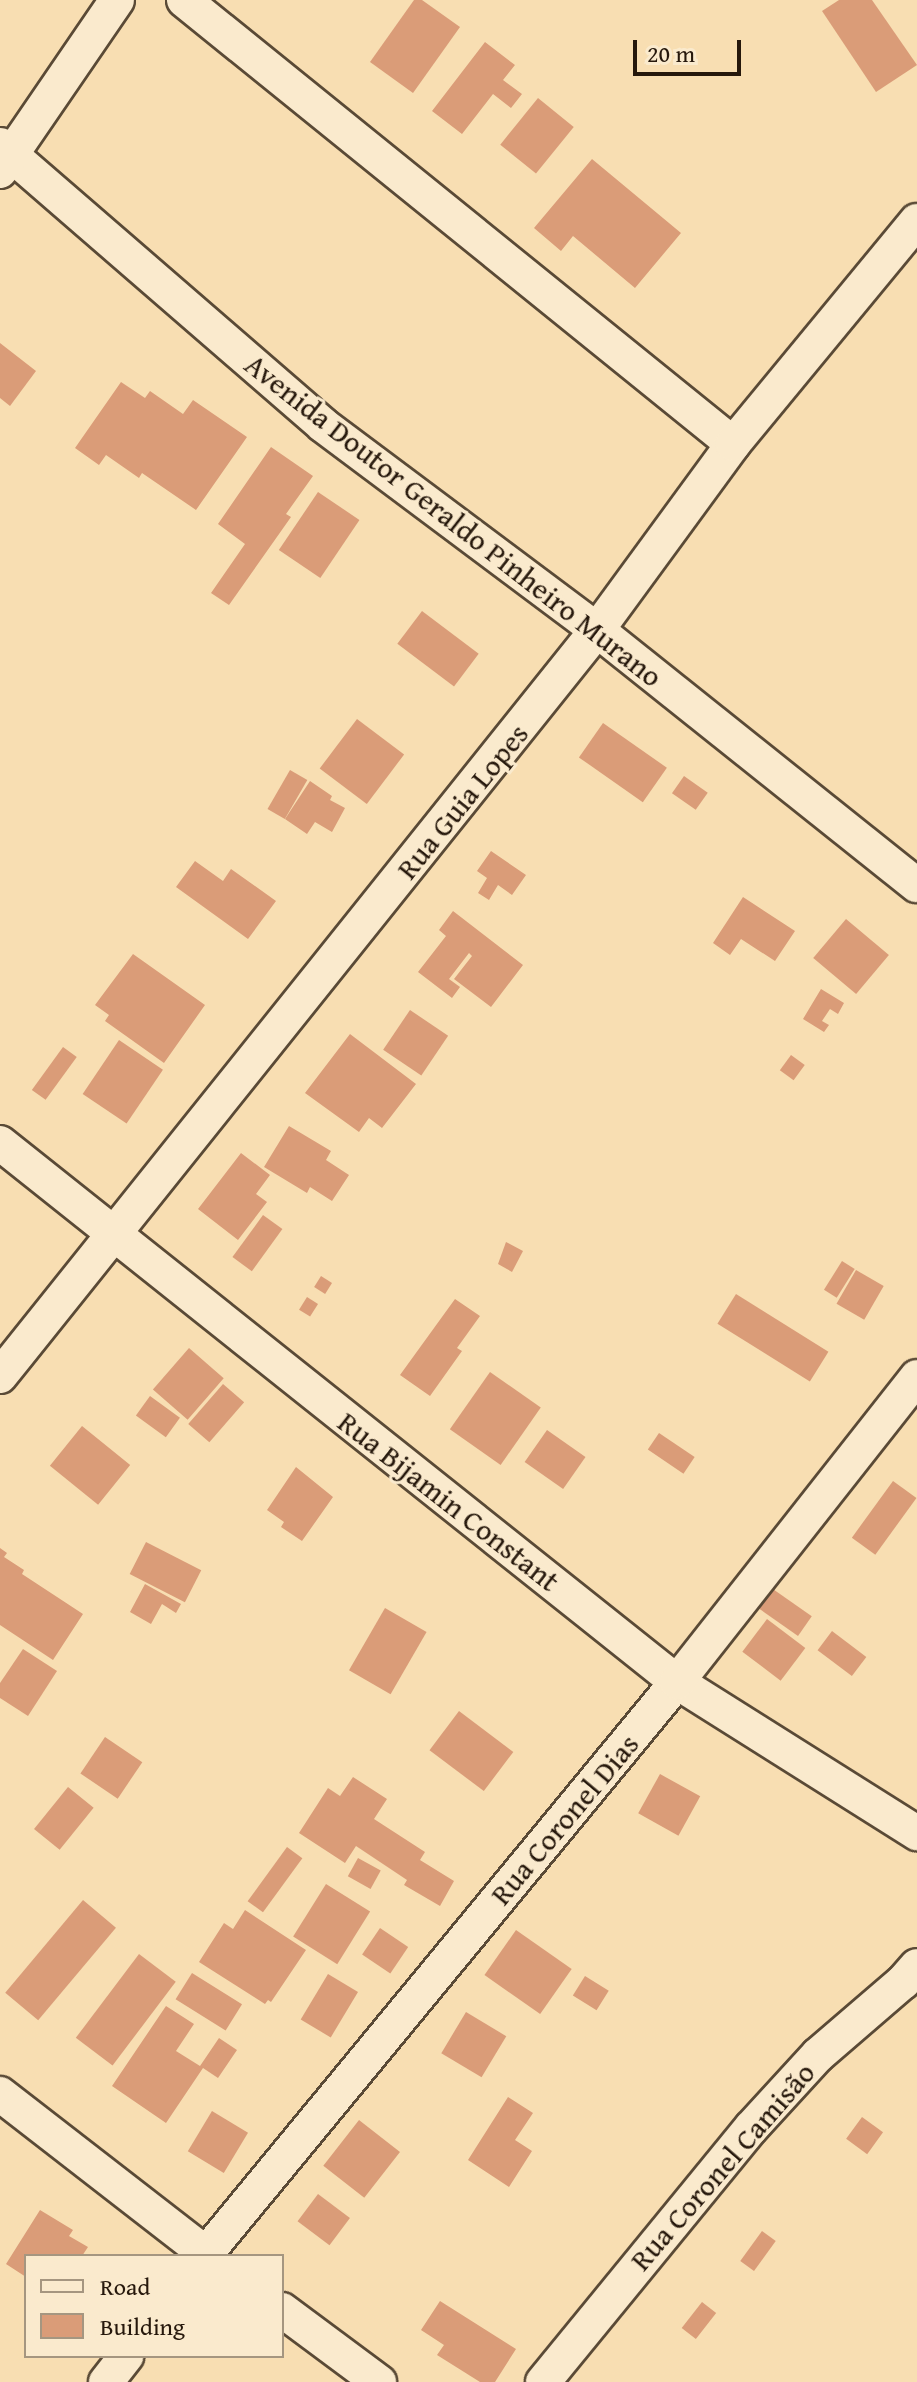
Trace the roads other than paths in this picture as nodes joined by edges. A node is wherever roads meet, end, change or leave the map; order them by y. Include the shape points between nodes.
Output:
1 (117, 0) edge
2 (184, 0) edge
3 (4, 157) edge
4 (917, 221) edge
5 (733, 444) junction
6 (597, 630) junction
7 (917, 885) edge
8 (0, 1143) edge
9 (114, 1237) junction
10 (0, 1376) edge
11 (917, 1377) edge
12 (677, 1682) junction
13 (917, 1833) edge
14 (917, 1966) edge
15 (0, 2094) edge
16 (205, 2254) edge
17 (207, 2254) edge
18 (284, 2311) edge
19 (124, 2358) edge
20 (106, 2382) edge
21 (379, 2382) edge
22 (543, 2382) edge

1 - 3 street
2 - 5 street
3 - 6 street, Avenida Doutor Geraldo Pinheiro Murano via 323,425
4 - 5 street, Rua Guia Lopes
5 - 6 street, Rua Guia Lopes
6 - 7 street, Avenida Doutor Geraldo Pinheiro Murano
6 - 9 street, Rua Guia Lopes
8 - 9 street, Rua Bijamin Constant
9 - 10 street, Rua Guia Lopes
9 - 12 street, Rua Bijamin Constant
11 - 12 street, Rua Coronel Dias
12 - 13 street, Rua Bijamin Constant
12 - 17 street, Rua Coronel Dias
14 - 22 street, Rua Coronel Camisão via 818,2055 751,2128
15 - 16 street
18 - 21 street
19 - 20 street

